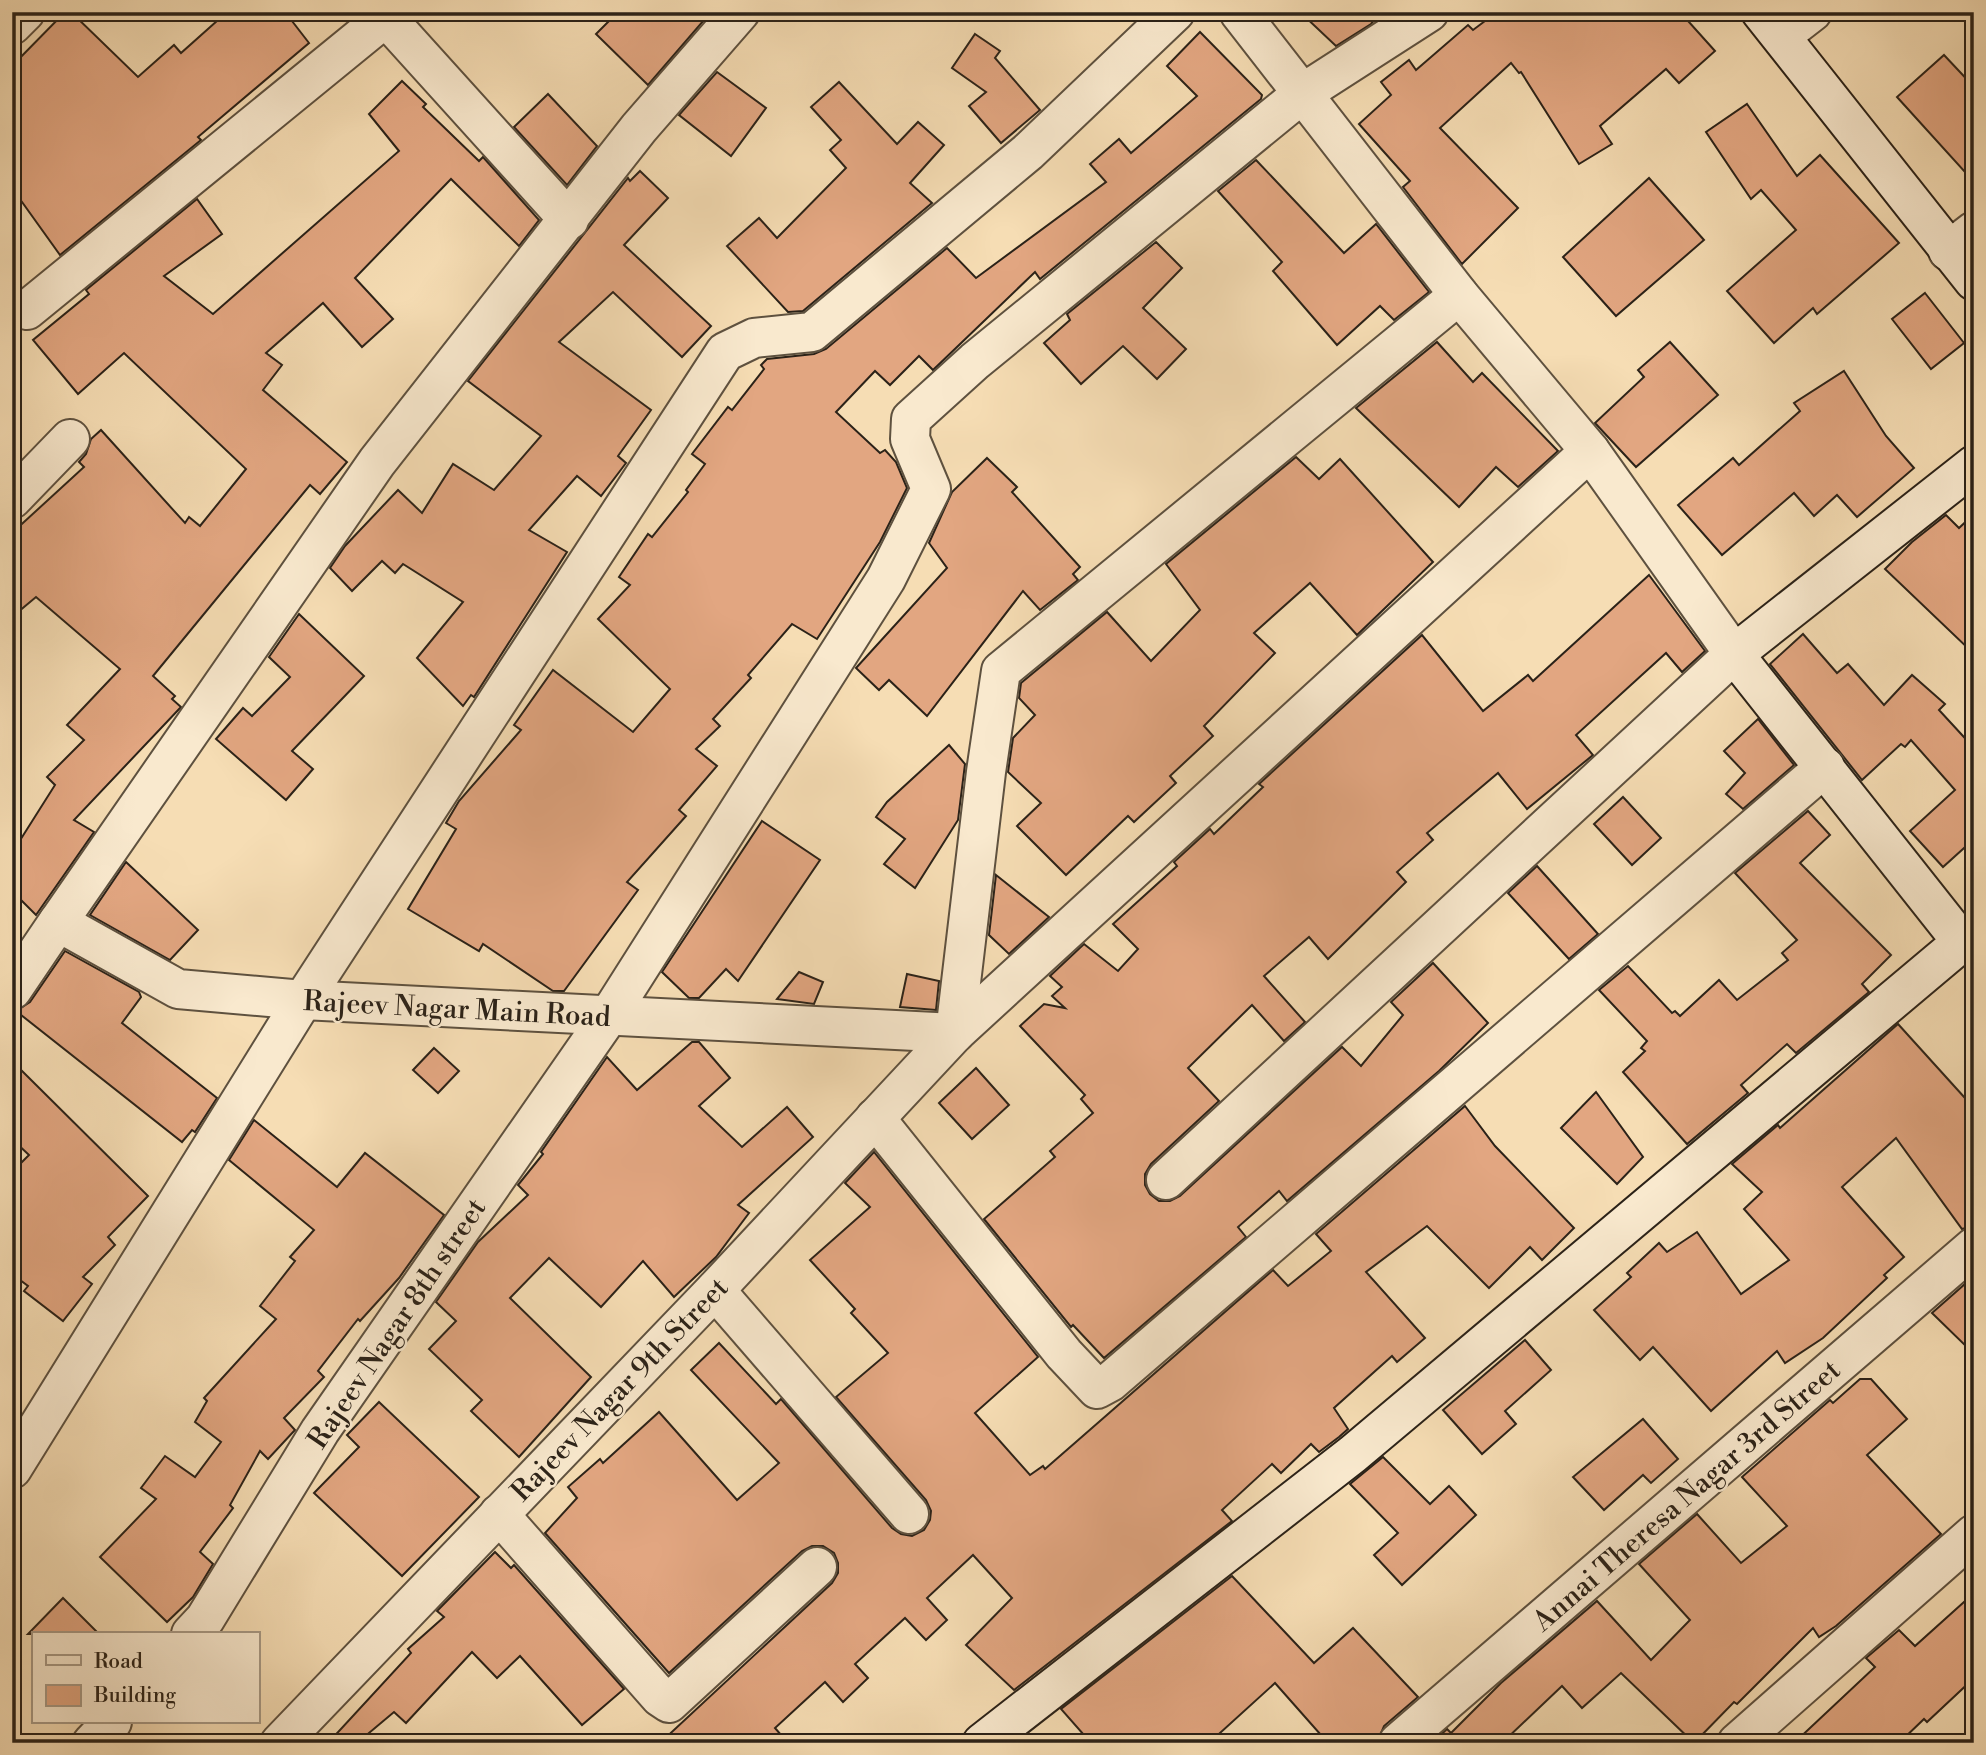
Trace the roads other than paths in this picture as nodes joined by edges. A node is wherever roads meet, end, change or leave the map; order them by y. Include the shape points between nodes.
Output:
1 (25, 12) edge
2 (740, 12) edge
3 (1175, 12) edge
4 (1239, 12) edge
5 (1429, 12) edge
6 (1812, 12) edge
7 (386, 14) edge
8 (1771, 24) edge
9 (12, 25) edge
10 (1303, 93) junction
11 (569, 220) junction
12 (1961, 241) edge
13 (1974, 281) edge
14 (1460, 295) junction
15 (27, 310) dead end
16 (70, 439) dead end
17 (1590, 451) junction
18 (1974, 465) edge
19 (12, 499) edge
20 (1734, 653) junction
21 (1825, 767) junction
22 (58, 922) junction
23 (1968, 953) edge
24 (12, 990) edge
25 (303, 1000) junction
26 (608, 1017) junction
27 (955, 1033) junction
28 (875, 1118) junction
29 (1166, 1180) dead end
30 (1974, 1247) edge
31 (715, 1290) junction
32 (12, 1469) edge
33 (499, 1514) junction
34 (909, 1514) dead end
35 (1974, 1534) edge
36 (817, 1567) dead end
37 (193, 1632) edge
38 (109, 1724) edge
39 (92, 1743) edge
40 (280, 1743) edge
41 (982, 1743) edge
42 (1398, 1743) edge
43 (1737, 1743) edge

1 - 9 street
2 - 11 street via 639,128
3 - 25 street via 1028,152 812,332 754,338 725,352
4 - 10 street
5 - 10 street, Rajeev Nagar 8th street
6 - 8 street
7 - 11 street
7 - 15 street
8 - 12 street
10 - 14 street
10 - 26 street, Rajeev Nagar 8th street via 975,360 911,419 910,439 931,489 886,579
11 - 22 street via 377,462
12 - 13 street
14 - 17 street
14 - 27 street via 1001,671
16 - 19 street
17 - 20 street
17 - 27 street, Rajeev Nagar 9th Street
18 - 20 street
20 - 21 street
20 - 29 street
21 - 23 street
21 - 28 street via 1097,1389
22 - 24 street
22 - 25 street, Rajeev Nagar Main Road via 178,989
23 - 41 street via 1353,1454
25 - 26 street, Rajeev Nagar Main Road
25 - 32 street
26 - 27 street, Rajeev Nagar Main Road
26 - 37 street, Rajeev Nagar 8th street via 320,1431
27 - 28 street, Rajeev Nagar 9th Street
28 - 31 street, Rajeev Nagar 9th Street
30 - 42 street, Annai Theresa Nagar 3rd Street
31 - 33 street, Rajeev Nagar 9th Street
31 - 34 street
33 - 36 street via 669,1703
33 - 40 street, Rajeev Nagar 9th Street
35 - 43 street
38 - 39 street

